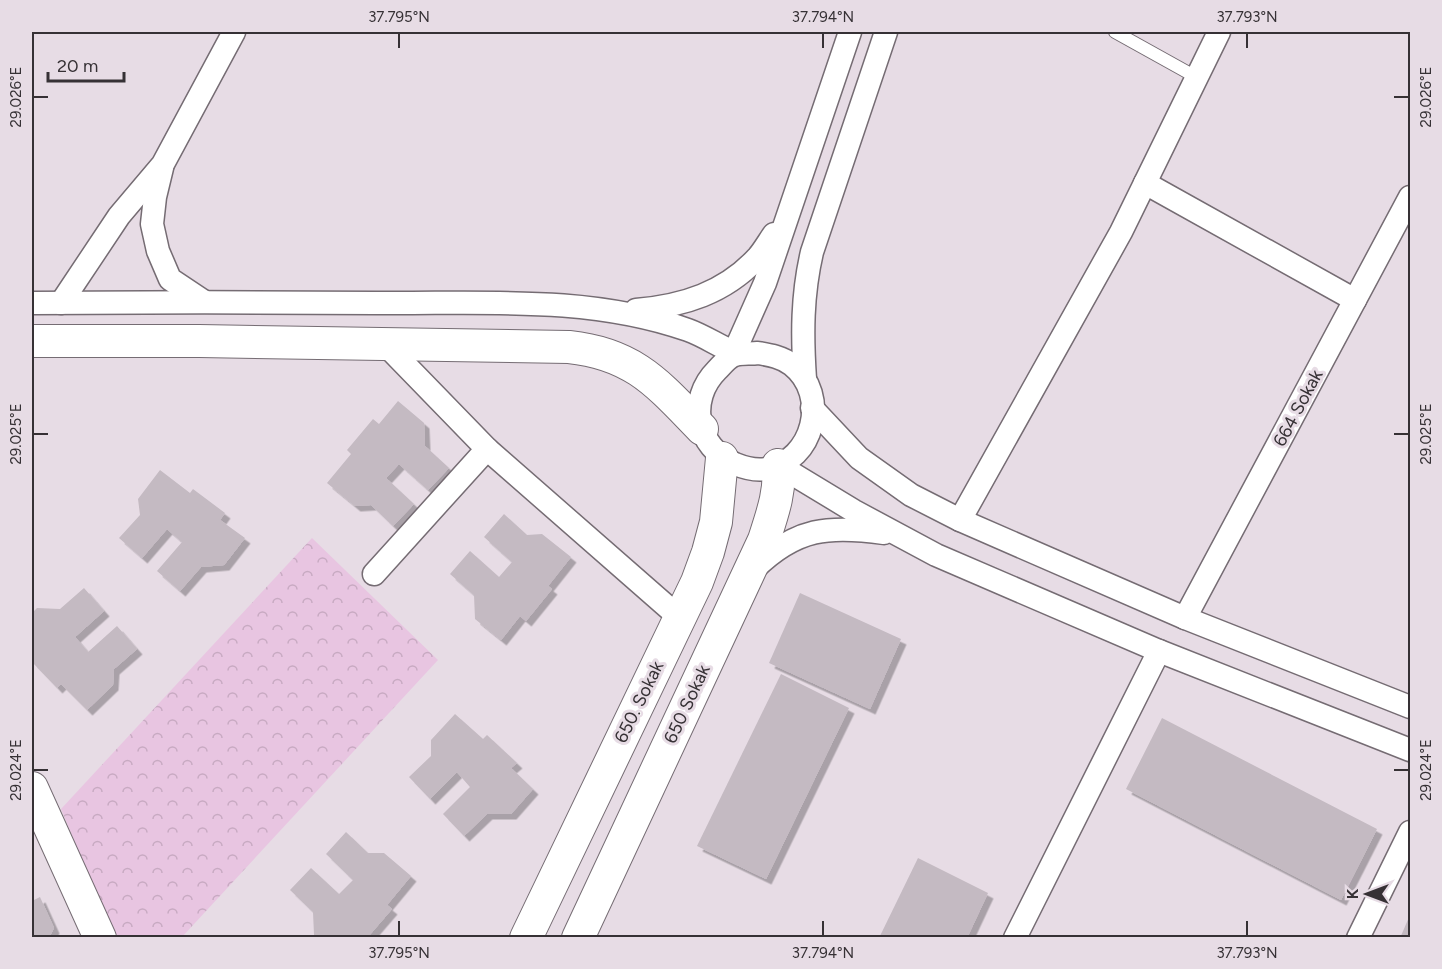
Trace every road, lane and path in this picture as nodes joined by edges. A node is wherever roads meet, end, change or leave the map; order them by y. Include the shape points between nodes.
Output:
1 (234, 32) edge
2 (850, 32) edge
3 (886, 32) edge
4 (1115, 32) edge
5 (1218, 32) edge
6 (1196, 77) junction
7 (163, 164) junction
8 (1145, 183) junction
9 (1410, 197) edge
10 (791, 210) junction
11 (1355, 300) junction
12 (202, 301) junction
13 (32, 303) edge
14 (61, 303) junction
15 (619, 311) junction
16 (32, 341) edge
17 (385, 344) junction
18 (733, 355) junction
19 (805, 379) junction
20 (812, 408) junction
21 (702, 429) junction
22 (487, 450) junction
23 (722, 458) junction
24 (778, 465) junction
25 (960, 520) junction
26 (902, 536) junction
27 (374, 574) dead end
28 (746, 578) junction
29 (680, 618) junction
30 (1185, 618) junction
31 (1159, 651) junction
32 (1410, 707) edge
33 (1410, 750) edge
34 (32, 788) edge
35 (1410, 832) edge
36 (100, 938) edge
37 (526, 938) edge
38 (578, 938) edge
39 (1015, 938) edge
40 (1358, 938) edge

1 - 7 street
2 - 10 street
3 - 19 street via 805,280
4 - 6 lane
5 - 6 street
6 - 8 street
7 - 12 street via 152,224 158,251 170,279
7 - 14 street via 119,216
8 - 11 street
8 - 25 street
9 - 11 street, 664 Sokak
10 - 15 street via 758,257 728,282 698,298 667,307
10 - 18 street via 765,284
11 - 30 street, 664 Sokak
12 - 14 street
12 - 15 street via 514,304
13 - 14 street
15 - 18 street via 691,331
16 - 17 street
17 - 21 street via 590,350 642,371
17 - 22 street
18 - 19 street via 776,356
18 - 21 street via 710,377 701,394
19 - 20 street
20 - 24 street via 811,432 801,449
20 - 25 street via 860,458 911,495
21 - 23 street
22 - 27 street
22 - 29 street
23 - 24 street via 747,469
23 - 29 street, 650. Sokak via 716,522 708,552
24 - 26 street
24 - 28 street, 650 Sokak via 775,507
25 - 30 street
26 - 28 street via 854,529 805,534 774,550
26 - 31 street via 936,555
28 - 38 street, 650 Sokak
29 - 37 street, 650. Sokak
30 - 32 street
31 - 33 street
31 - 39 street
34 - 36 street
35 - 40 street

